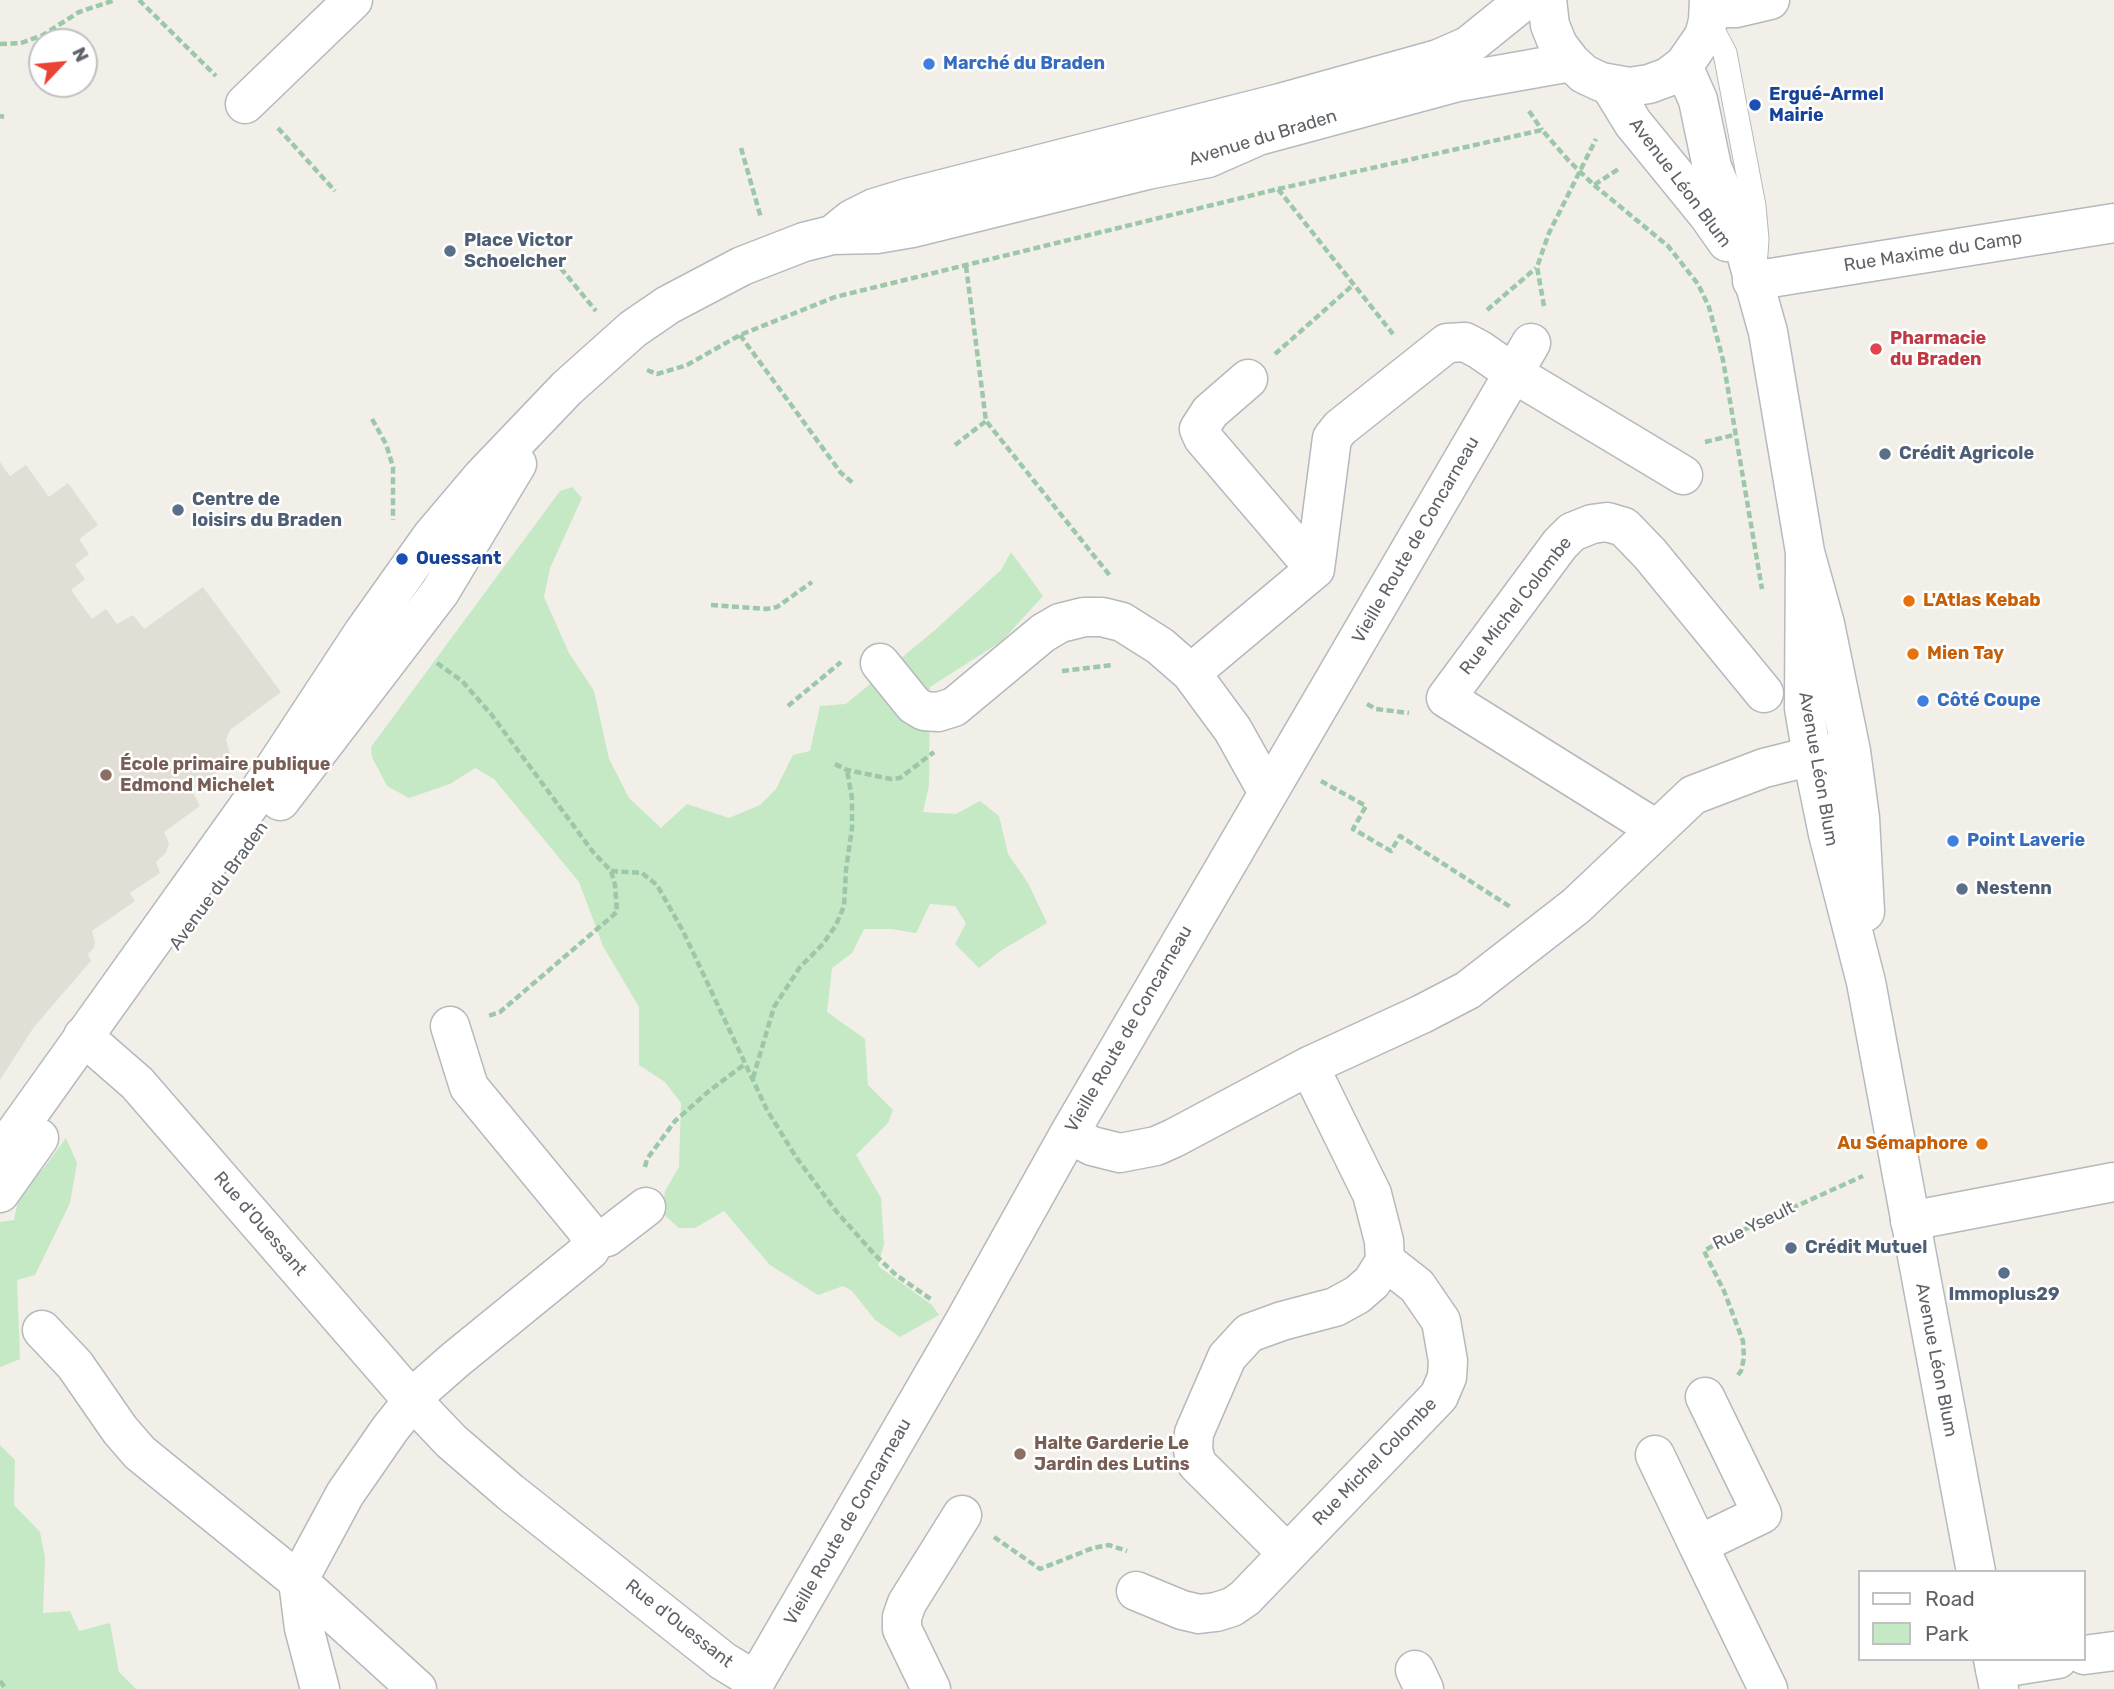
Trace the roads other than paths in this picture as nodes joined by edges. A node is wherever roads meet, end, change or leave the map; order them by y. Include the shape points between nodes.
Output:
1 (353, 0) edge
2 (1525, 0) edge
3 (1547, 0) edge
4 (1770, 0) edge
5 (1709, 10) edge
6 (1571, 62) junction
7 (1683, 66) junction
8 (1609, 84) junction
9 (244, 104) dead end
10 (1202, 122) junction
11 (1147, 170) junction
12 (2114, 223) edge
13 (832, 235) junction
14 (1752, 281) junction
15 (1522, 358) junction
16 (1248, 379) road end
17 (1683, 475) dead end
18 (1805, 552) junction
19 (1315, 569) junction
20 (862, 661) road end
21 (1191, 673) junction
22 (1764, 693) dead end
23 (1851, 751) junction
24 (1812, 756) junction
25 (1277, 776) junction
26 (1656, 829) junction
27 (1866, 982) junction
28 (450, 1027) road end
29 (93, 1044) junction
30 (1309, 1066) junction
31 (1069, 1134) junction
32 (0, 1154) edge
33 (2114, 1182) edge
34 (0, 1193) edge
35 (646, 1207) road end
36 (1910, 1222) junction
37 (591, 1240) junction
38 (1385, 1261) junction
39 (42, 1330) dead end
40 (1705, 1397) road end
41 (413, 1401) junction
42 (1655, 1455) dead end
43 (962, 1515) road end
44 (1698, 1545) junction
45 (1287, 1553) junction
46 (1976, 1570) edge
47 (298, 1581) junction
48 (1136, 1591) dead end
49 (2114, 1651) edge
50 (2086, 1655) edge
51 (2048, 1661) edge
52 (1996, 1672) edge
53 (754, 1685) edge
54 (1759, 1686) edge
55 (320, 1689) edge
56 (417, 1689) edge
57 (931, 1689) edge

1 - 9 street
2 - 10 street, Avenue du Braden via 1453,54
3 - 6 street via 1549,25
4 - 5 street
5 - 7 street via 1697,50
5 - 14 lane via 1725,52 1754,206 1757,239
6 - 8 street via 1584,74
6 - 11 street, Avenue du Braden via 1458,82 1258,136 1208,158
7 - 8 street via 1649,84
7 - 14 street, Avenue Léon Blum via 1698,100 1713,167 1742,239
8 - 14 street, Avenue Léon Blum
10 - 11 street
10 - 13 street, Avenue du Braden via 874,208
11 - 13 street, Avenue du Braden via 912,228
12 - 14 street, Rue Maxime du Camp
13 - 29 street, Avenue du Braden via 772,253 668,305 620,340 552,404 440,592 140,995
14 - 18 street, Avenue Léon Blum via 1773,359
15 - 17 street
15 - 19 street via 1480,350 1465,342 1432,354 1339,428 1332,438
15 - 25 street, Vieille Route de Concarneau
16 - 19 street via 1210,412 1199,429
18 - 23 street, Avenue Léon Blum
18 - 24 street, Avenue Léon Blum via 1804,708
19 - 21 street
20 - 21 street via 914,705 938,712 954,706 1060,623 1102,617 1122,622
21 - 25 street via 1233,730
22 - 26 street, Rue Michel Colombe via 1624,527 1592,524 1572,532 1560,544 1446,698
23 - 24 street
23 - 27 street, Avenue Léon Blum via 1863,859
24 - 26 street via 1701,791
24 - 27 street, Avenue Léon Blum
25 - 31 street, Vieille Route de Concarneau
26 - 30 street via 1545,931 1468,990
27 - 36 street, Avenue Léon Blum
28 - 37 street via 469,1087 578,1218
29 - 32 street, Avenue du Braden
29 - 34 street, Avenue du Braden
29 - 41 street, Rue d'Ouessant via 137,1083
30 - 31 street via 1156,1146 1120,1153
30 - 38 street via 1372,1194
31 - 53 street, Vieille Route de Concarneau
33 - 36 street
35 - 37 street via 607,1237
36 - 46 street, Avenue Léon Blum
37 - 41 street via 583,1257 454,1360
38 - 45 street, Rue Michel Colombe via 1417,1286 1441,1321 1447,1377 1438,1396
38 - 45 street via 1372,1282 1335,1307 1249,1333 1227,1357 1194,1433 1198,1464
39 - 47 street via 75,1364 140,1453
40 - 44 street via 1762,1514
41 - 47 street via 345,1494
41 - 53 street, Rue d'Ouessant via 450,1441 510,1492
42 - 44 street
43 - 57 street via 902,1617 902,1629
44 - 54 street
45 - 48 street, Rue Michel Colombe via 1245,1598 1216,1612 1182,1610
47 - 55 street via 304,1628
47 - 56 street
49 - 50 street
51 - 52 street

